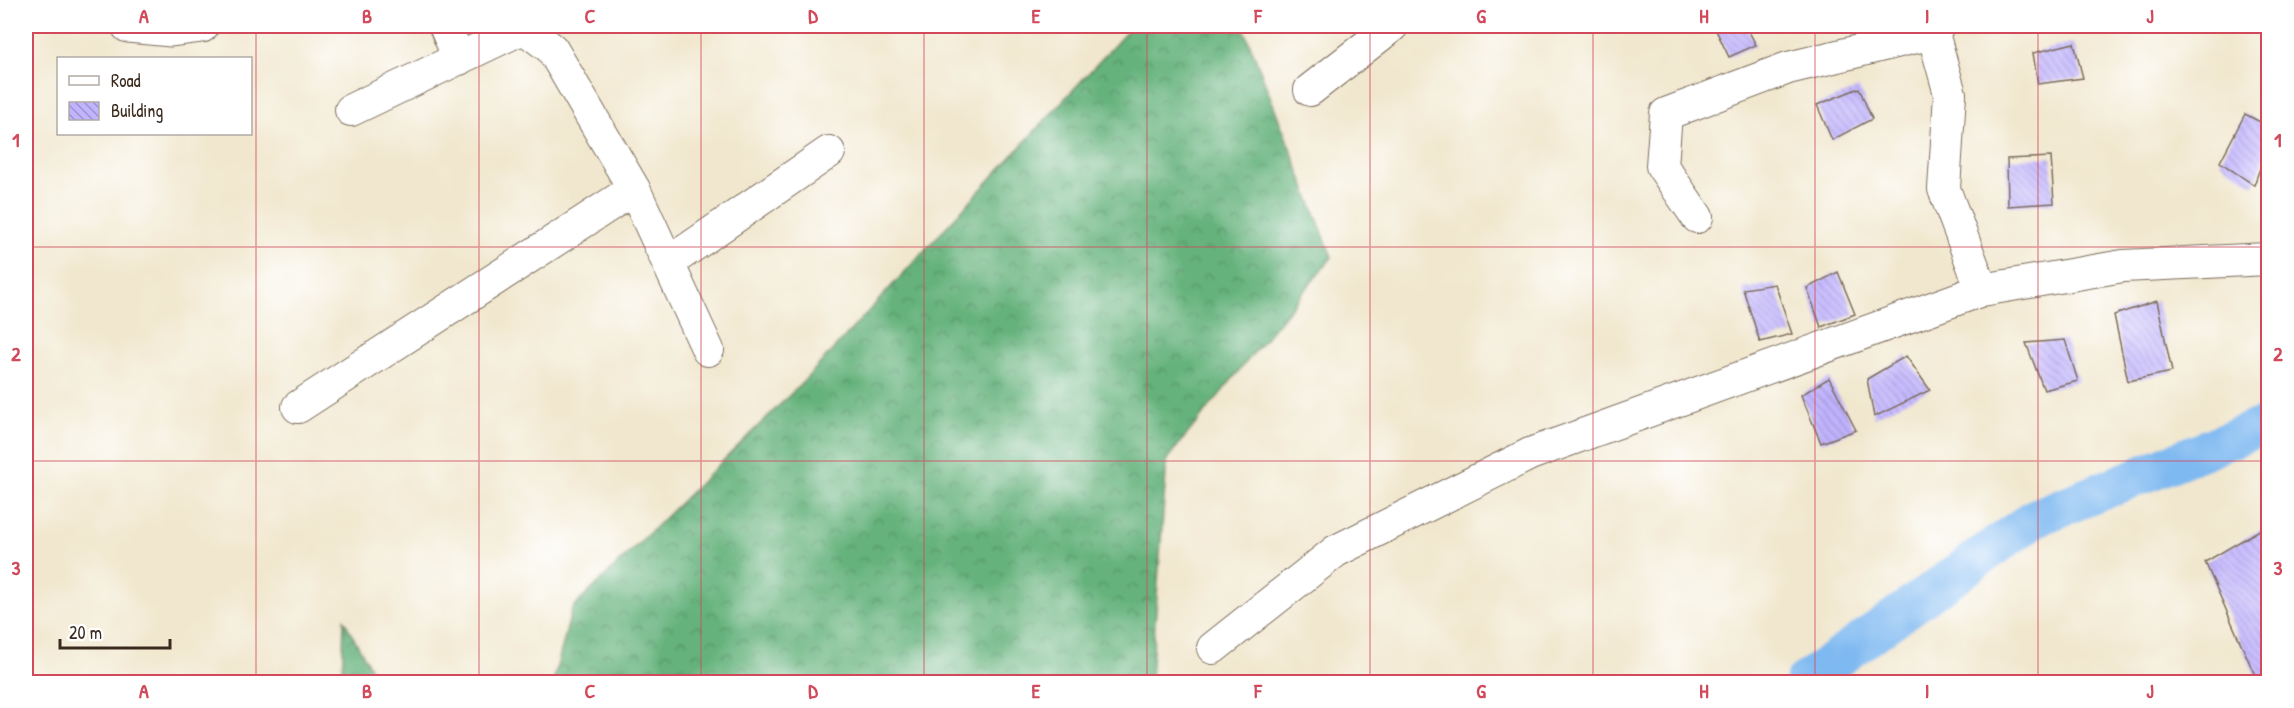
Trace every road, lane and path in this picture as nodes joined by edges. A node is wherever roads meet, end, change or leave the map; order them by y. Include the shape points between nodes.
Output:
1 (128, 26) edge
2 (202, 26) edge
3 (445, 26) edge
4 (1392, 26) edge
5 (526, 27) edge
6 (1935, 29) edge
7 (459, 59) junction
8 (1310, 90) dead end
9 (351, 110) dead end
10 (829, 152) dead end
11 (634, 189) junction
12 (1696, 217) dead end
13 (2268, 259) edge
14 (668, 263) junction
15 (1982, 290) junction
16 (708, 350) dead end
17 (298, 407) dead end
18 (1213, 648) dead end

1 - 2 street via 171,30
3 - 7 street
4 - 8 street
5 - 7 street
5 - 11 street via 552,49
6 - 12 street via 1788,68 1666,114 1662,166
6 - 15 street via 1950,94 1944,189
7 - 9 street
10 - 14 street
11 - 14 street
11 - 17 street
13 - 15 street via 2123,266
14 - 16 street
15 - 18 street via 1530,454 1335,551

